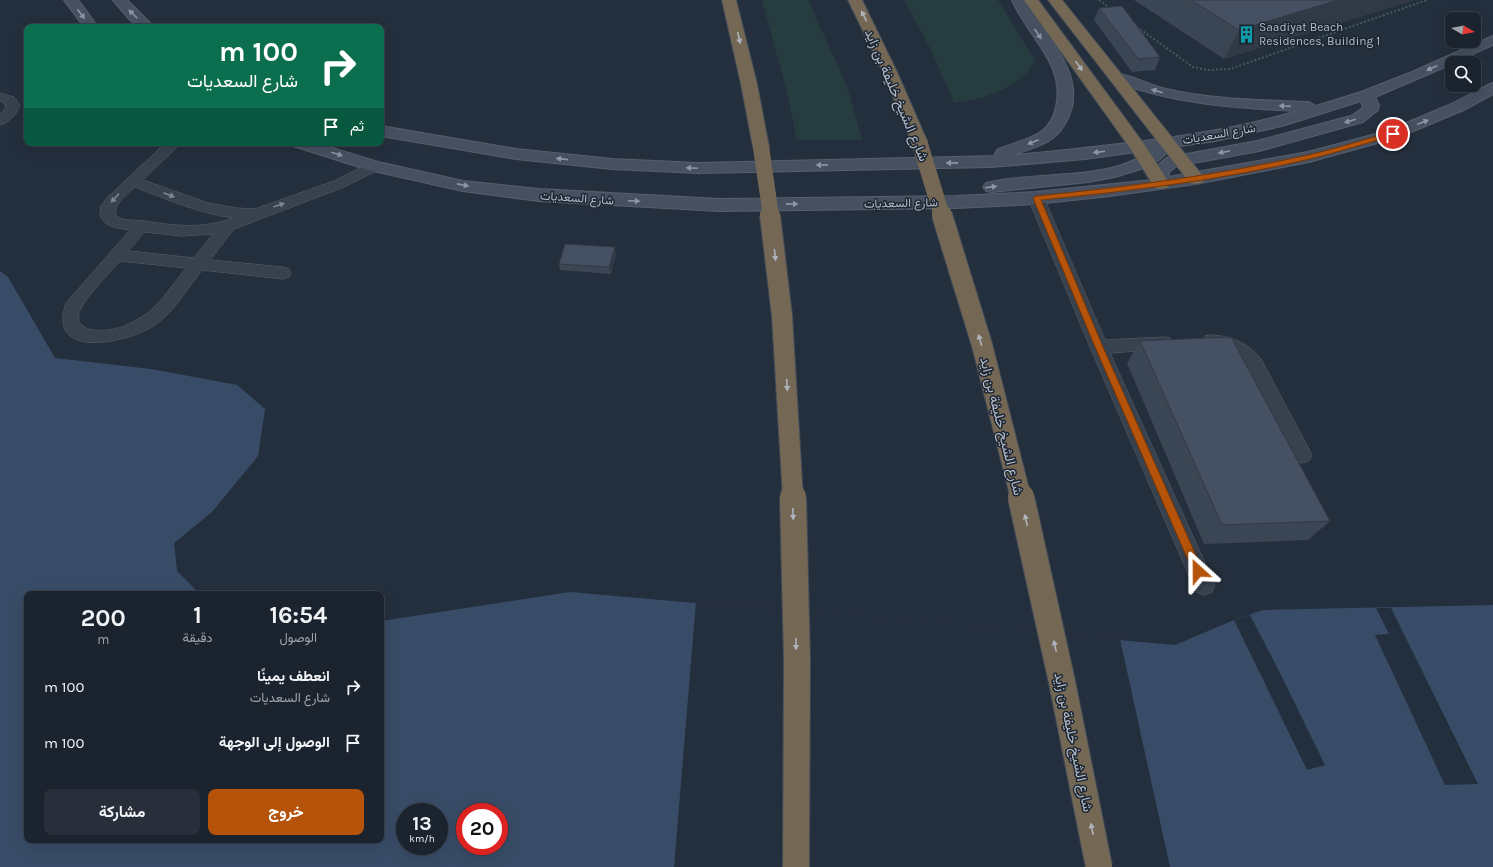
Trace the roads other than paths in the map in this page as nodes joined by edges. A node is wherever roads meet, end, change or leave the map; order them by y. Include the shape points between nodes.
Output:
1 (71, 0) edge
2 (120, 0) edge
3 (729, 0) edge
4 (855, 0) edge
5 (1019, 0) edge
6 (1031, 0) edge
7 (1055, 0) edge
8 (89, 24) edge
9 (143, 24) edge
10 (1493, 40) edge
11 (1116, 77) junction
12 (1493, 88) edge
13 (1366, 95) junction
14 (0, 96) edge
15 (1324, 108) junction
16 (0, 121) edge
17 (384, 132) edge
18 (1168, 143) junction
19 (171, 146) edge
20 (309, 146) edge
21 (1142, 154) junction
22 (1180, 160) junction
23 (991, 162) junction
24 (375, 166) junction
25 (1196, 179) junction
26 (133, 181) junction
27 (1162, 184) junction
28 (1036, 198) junction
29 (956, 202) junction
30 (261, 212) junction
31 (142, 226) junction
32 (228, 226) junction
33 (117, 254) junction
34 (198, 264) junction
35 (282, 273) dead end
36 (1099, 347) junction
37 (1302, 455) dead end
38 (1204, 585) dead end
39 (796, 867) edge
40 (1099, 867) edge

1 -> 8 street
9 -> 2 street
3 -> 39 highway, bridge via 761,147 782,317 790,430 795,573
40 -> 4 highway, شارع الشيخ خليفة بن زايد, bridge via 1050,623 988,368 919,141 890,72
5 -> 23 street via 1024,12 1061,68 1064,104 1061,116 1048,134 1037,141 1006,152
6 -> 21 highway
7 - 11 highway
10 -> 13 street, شارع السعديات
15 -> 11 street via 1201,100 1158,92
11 - 18 highway
25 -> 12 street, شارع السعديات via 1309,157 1393,134 1460,106
13 - 15 street, شارع السعديات
13 -> 22 street via 1371,105 1370,110 1357,119 1259,146
14 - 16 lane via 13,105 12,111
15 - 18 street, شارع السعديات via 1252,129
23 -> 17 street via 666,167 516,154
18 - 21 street
18 - 22 highway
19 - 26 lane
20 -> 24 street, شارع السعديات
21 -> 23 street via 1085,154
21 - 27 highway
29 -> 21 street via 976,189 1099,176 1125,170
22 - 25 highway
22 - 27 street via 1161,170
24 -> 29 street, شارع السعديات via 502,192 600,200 719,205
30 -> 24 lane via 340,184
25 - 27 street, شارع السعديات
26 -> 30 lane via 211,210 234,213
26 -> 31 lane via 112,201 107,213 114,222
27 - 28 street, شارع السعديات
28 - 29 street, شارع السعديات
28 - 36 lane
30 - 32 lane
31 - 32 lane via 189,232
31 - 33 lane
32 - 34 lane
33 - 34 lane
33 - 34 lane via 74,303 69,313 69,322 83,335 109,336 137,328 150,321
34 - 35 lane
36 - 37 lane via 1186,342 1223,342 1236,346 1248,354
36 - 38 lane

